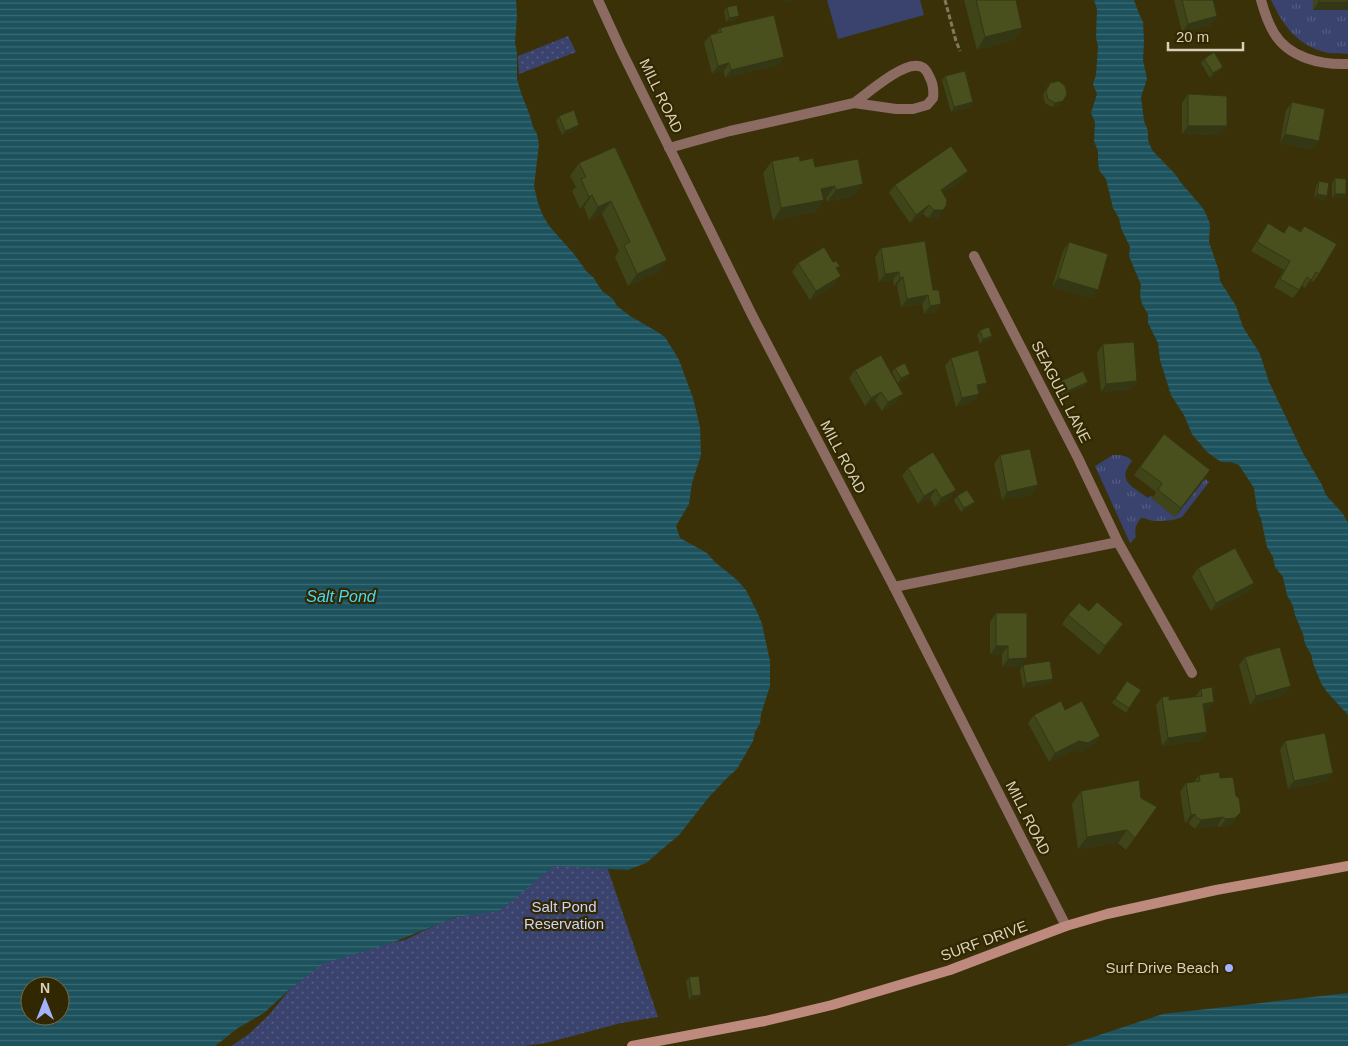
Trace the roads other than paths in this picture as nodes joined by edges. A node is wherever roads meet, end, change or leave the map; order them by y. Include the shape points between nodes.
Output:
1 (598, 0) edge
2 (1260, 0) edge
3 (1348, 64) edge
4 (854, 102) junction
5 (669, 148) junction
6 (974, 256) dead end
7 (1118, 542) junction
8 (894, 588) junction
9 (1192, 673) dead end
10 (1348, 866) edge
11 (1066, 926) junction
12 (632, 1046) edge

1 - 5 street, MILL ROAD
2 - 3 street via 1274,34 1285,47 1311,60
4 - 4 street via 913,109 927,105 933,98 933,85 924,69 910,66
4 - 5 street
5 - 8 street, MILL ROAD
6 - 7 street, SEAGULL LANE
7 - 8 street
7 - 9 street, SEAGULL LANE
8 - 11 street, MILL ROAD
10 - 11 main road, SURF DRIVE via 1198,894
11 - 12 main road, SURF DRIVE via 950,970 832,1005

